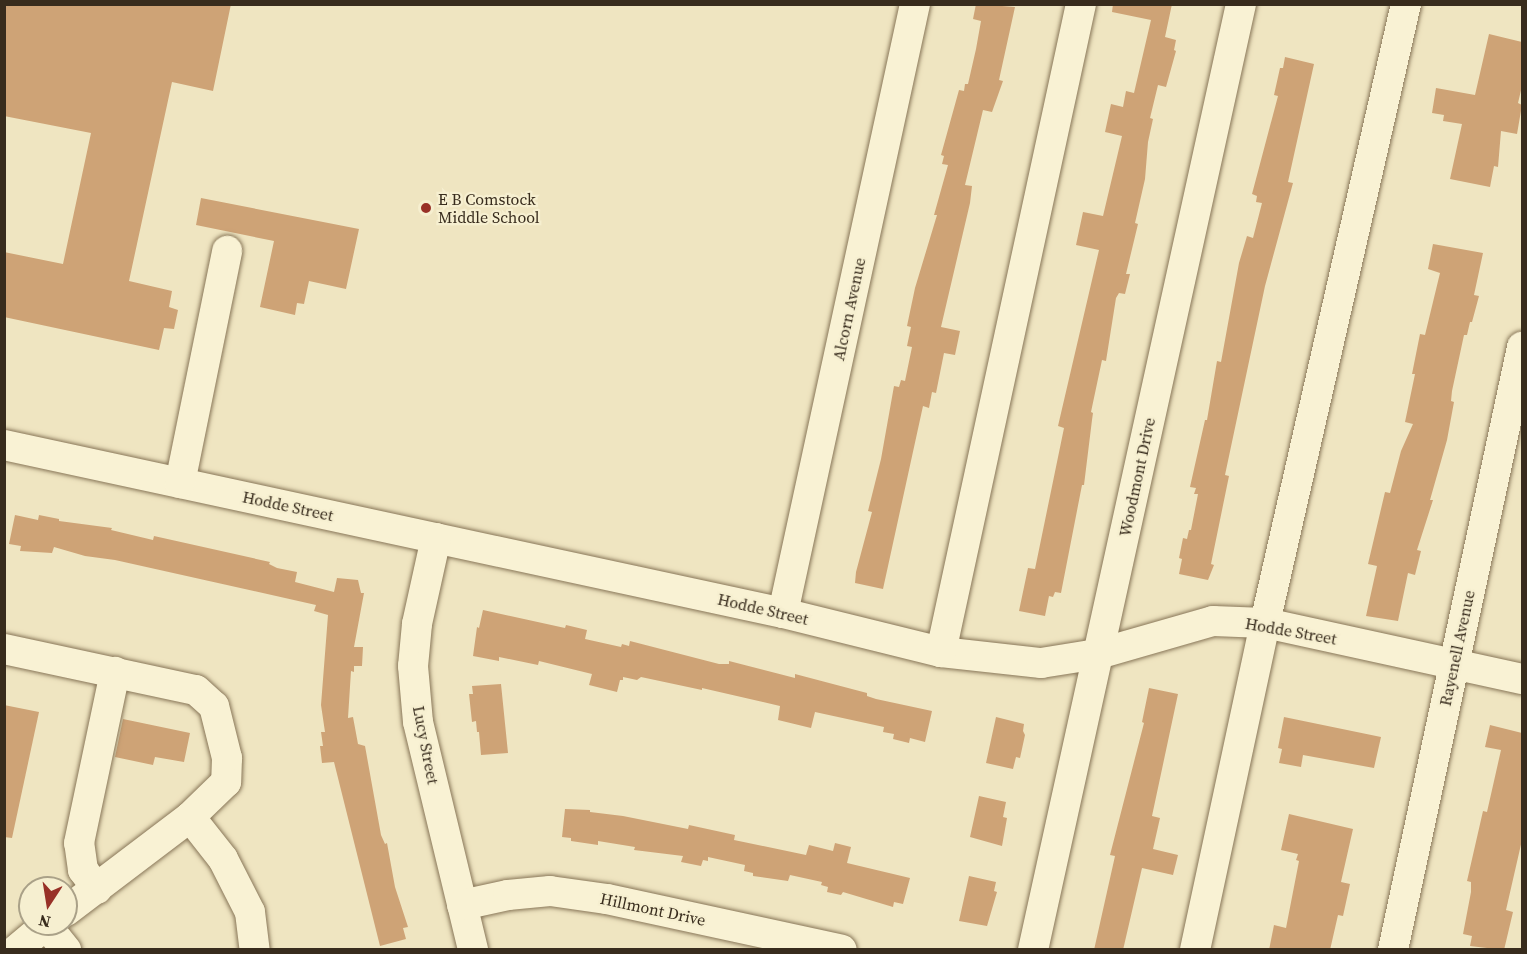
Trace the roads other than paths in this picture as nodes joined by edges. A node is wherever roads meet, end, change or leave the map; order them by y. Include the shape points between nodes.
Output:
1 (915, 4) edge
2 (1081, 4) edge
3 (1240, 4) edge
4 (1406, 4) edge
5 (226, 251) dead end
6 (1522, 346) edge
7 (4, 445) edge
8 (180, 483) junction
9 (436, 538) junction
10 (783, 613) junction
11 (1265, 623) junction
12 (4, 649) edge
13 (941, 652) junction
14 (1098, 654) junction
15 (1454, 664) junction
16 (116, 672) junction
17 (1522, 679) edge
18 (190, 817) junction
19 (97, 889) junction
20 (78, 902) edge
21 (462, 905) junction
22 (32, 936) edge
23 (55, 936) edge
24 (16, 950) edge
25 (66, 950) edge
26 (255, 950) edge
27 (473, 950) edge
28 (842, 950) edge
29 (1033, 950) edge
30 (1195, 950) edge
31 (1393, 950) edge

1 - 10 street, Alcorn Avenue
2 - 13 street
3 - 14 street, Woodmont Drive
4 - 11 street
5 - 8 street
6 - 15 street, Rayenell Avenue
7 - 8 street, Hodde Street
8 - 9 street, Hodde Street
9 - 10 street, Hodde Street
9 - 21 street, Lucy Street via 417,624 413,666 418,722
10 - 13 street, Hodde Street
11 - 14 street, Hodde Street via 1213,621
11 - 15 street, Hodde Street
11 - 30 street
12 - 16 street
13 - 14 street, Hodde Street via 1041,663
14 - 29 street, Woodmont Drive
15 - 17 street, Hodde Street
15 - 31 street, Rayenell Avenue
16 - 18 street via 196,690 214,706 226,758 226,782
16 - 19 street via 78,843 83,870
18 - 19 street
18 - 26 street via 223,859 250,912
19 - 20 street
21 - 27 street, Lucy Street
21 - 28 street, Hillmont Drive via 550,891 607,899
22 - 24 street
23 - 25 street

